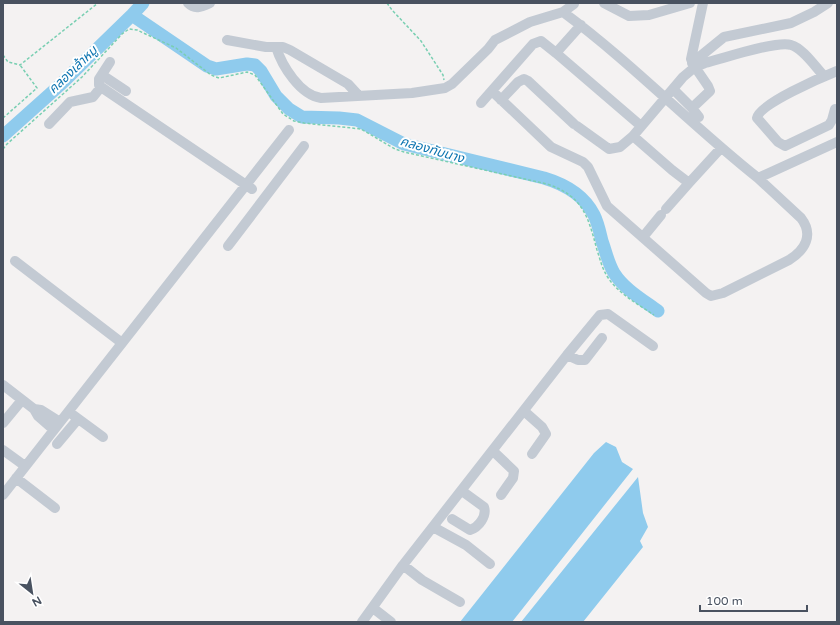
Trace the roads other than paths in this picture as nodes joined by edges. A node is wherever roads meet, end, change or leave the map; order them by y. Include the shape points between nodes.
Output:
1 (188, 3) edge
2 (210, 3) edge
3 (604, 3) edge
4 (690, 3) edge
5 (703, 3) edge
6 (828, 3) edge
7 (574, 4) dead end
8 (563, 12) junction
9 (581, 25) junction
10 (227, 40) dead end
11 (276, 47) junction
12 (556, 53) junction
13 (110, 62) dead end
14 (693, 65) junction
15 (837, 71) edge
16 (102, 75) junction
17 (824, 76) junction
18 (101, 87) junction
19 (673, 89) junction
20 (126, 90) dead end
21 (492, 91) junction
22 (359, 96) junction
23 (665, 98) junction
24 (502, 100) junction
25 (481, 103) dead end
26 (692, 108) junction
27 (835, 109) dead end
28 (699, 117) dead end
29 (49, 124) dead end
30 (641, 126) junction
31 (289, 130) dead end
32 (633, 136) junction
33 (837, 142) edge
34 (304, 146) dead end
35 (721, 148) junction
36 (758, 178) junction
37 (689, 183) junction
38 (251, 189) junction
39 (263, 198) junction
40 (643, 237) junction
41 (228, 246) dead end
42 (15, 261) dead end
43 (602, 338) dead end
44 (122, 343) junction
45 (653, 346) dead end
46 (567, 355) junction
47 (3, 385) edge
48 (22, 400) junction
49 (524, 411) junction
50 (69, 412) junction
51 (78, 419) junction
52 (3, 423) edge
53 (57, 426) junction
54 (103, 437) dead end
55 (57, 444) dead end
56 (3, 450) edge
57 (493, 451) junction
58 (532, 454) dead end
59 (25, 466) junction
60 (16, 478) junction
61 (462, 491) junction
62 (3, 495) edge
63 (501, 495) dead end
64 (55, 508) dead end
65 (452, 519) dead end
66 (433, 527) junction
67 (490, 564) dead end
68 (403, 565) junction
69 (460, 602) dead end
70 (373, 608) junction
71 (362, 622) edge
72 (391, 622) edge

1 - 2 lane via 197,8
3 - 4 lane via 629,16 650,14
5 - 14 lane via 693,51
6 - 14 lane via 791,23 724,37
7 - 8 lane
8 - 9 lane
8 - 22 lane via 530,22 495,40 445,88 412,94
9 - 12 lane
9 - 23 lane
10 - 11 lane
11 - 22 lane via 290,50 348,84
11 - 22 lane via 291,76 300,87 314,97
12 - 21 lane via 540,41 533,44
12 - 30 lane
13 - 16 lane
14 - 17 lane via 772,45 791,44 799,48
14 - 19 lane
14 - 26 lane via 710,91
15 - 17 lane
16 - 18 lane via 99,83
16 - 20 lane
17 - 27 lane via 775,102 757,114 756,118 785,146 829,125
18 - 29 lane via 93,97 70,102
18 - 38 lane
19 - 23 lane
19 - 26 lane
21 - 24 lane
21 - 25 lane
23 - 30 lane
23 - 35 lane
24 - 32 lane via 524,79 576,125 609,149 620,146
24 - 40 lane via 551,147 583,162 607,206
26 - 28 lane
30 - 32 lane
31 - 38 lane
32 - 37 lane
33 - 36 lane
34 - 39 lane
35 - 36 lane
35 - 37 lane
36 - 40 lane via 801,218 808,234 803,248 796,256 737,287 711,296
37 - 40 lane
38 - 39 lane
38 - 44 lane
39 - 41 lane
42 - 44 lane
43 - 46 lane via 585,360
44 - 50 lane
45 - 46 lane via 608,314 603,314 595,320
46 - 49 lane
47 - 48 lane
48 - 52 lane
48 - 53 lane via 34,409 38,416
49 - 57 lane
49 - 58 lane via 546,434
50 - 51 lane
50 - 53 lane
51 - 54 lane
51 - 55 lane
53 - 59 lane
56 - 59 lane
57 - 61 lane
57 - 63 lane via 514,471 513,478
59 - 60 lane
60 - 62 lane
60 - 64 lane
61 - 65 lane via 484,507 485,514 477,527 470,530
61 - 66 lane
66 - 67 lane via 466,545
66 - 68 lane
68 - 69 lane via 422,580
68 - 70 lane
70 - 71 lane
70 - 72 lane

